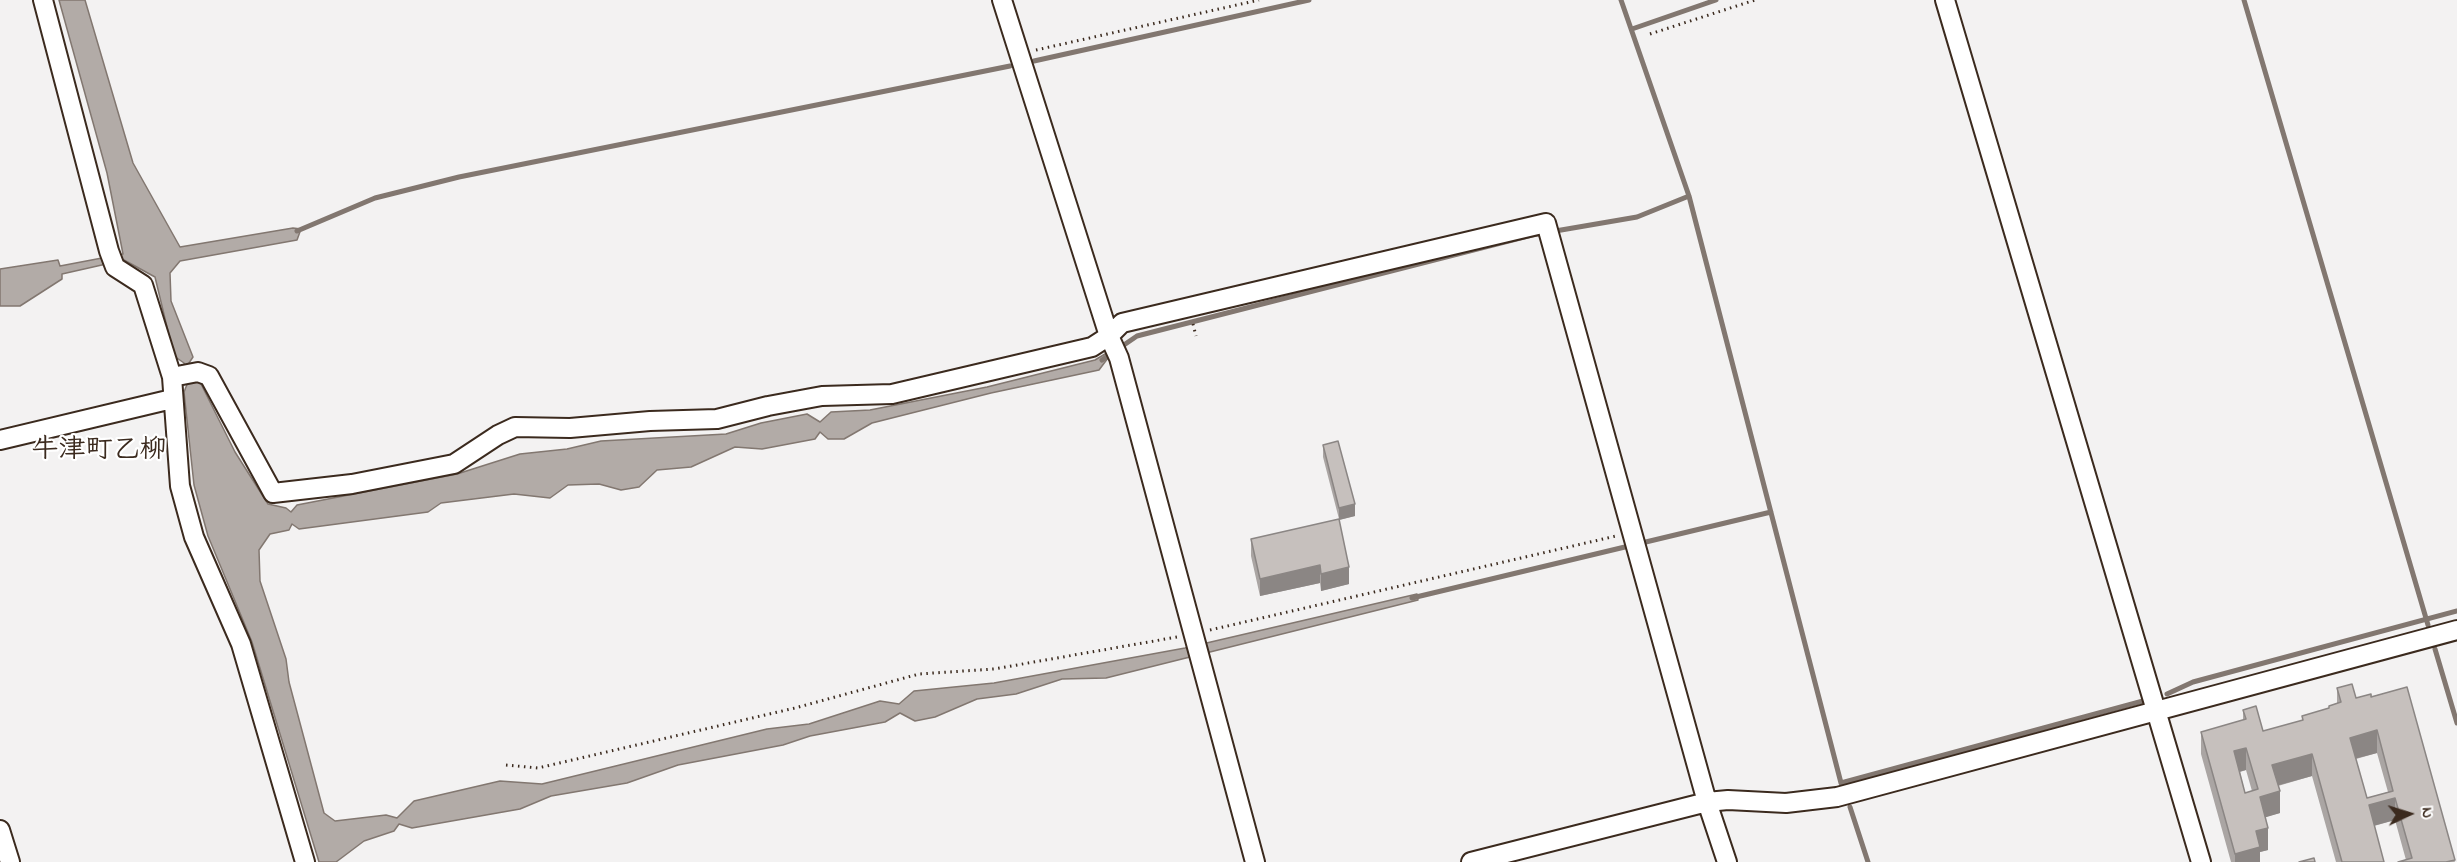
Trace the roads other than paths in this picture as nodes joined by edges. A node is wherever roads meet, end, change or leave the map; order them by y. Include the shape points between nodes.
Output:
1 (44, 0) edge
2 (1002, 0) edge
3 (1945, 0) edge
4 (1113, 346) junction
5 (184, 375) junction
6 (172, 399) junction
7 (0, 440) edge
8 (2457, 630) edge
9 (2157, 710) junction
10 (1707, 802) junction
11 (0, 830) edge
12 (10, 862) edge
13 (305, 862) edge
14 (1255, 862) edge
15 (1471, 862) edge
16 (1727, 862) edge
17 (2201, 862) edge

1 - 5 street via 112,259 143,285
2 - 4 street
3 - 9 street
4 - 5 street via 1092,347 892,394 822,396 717,420 515,427 454,464 351,484 273,493 209,376
4 - 10 street via 1122,323 1546,223
4 - 14 street
5 - 6 street
6 - 7 street
6 - 13 street via 180,486 194,537 241,644
8 - 9 street
9 - 10 street via 1837,797 1786,803
9 - 17 street
10 - 15 street
10 - 16 street
11 - 12 street

